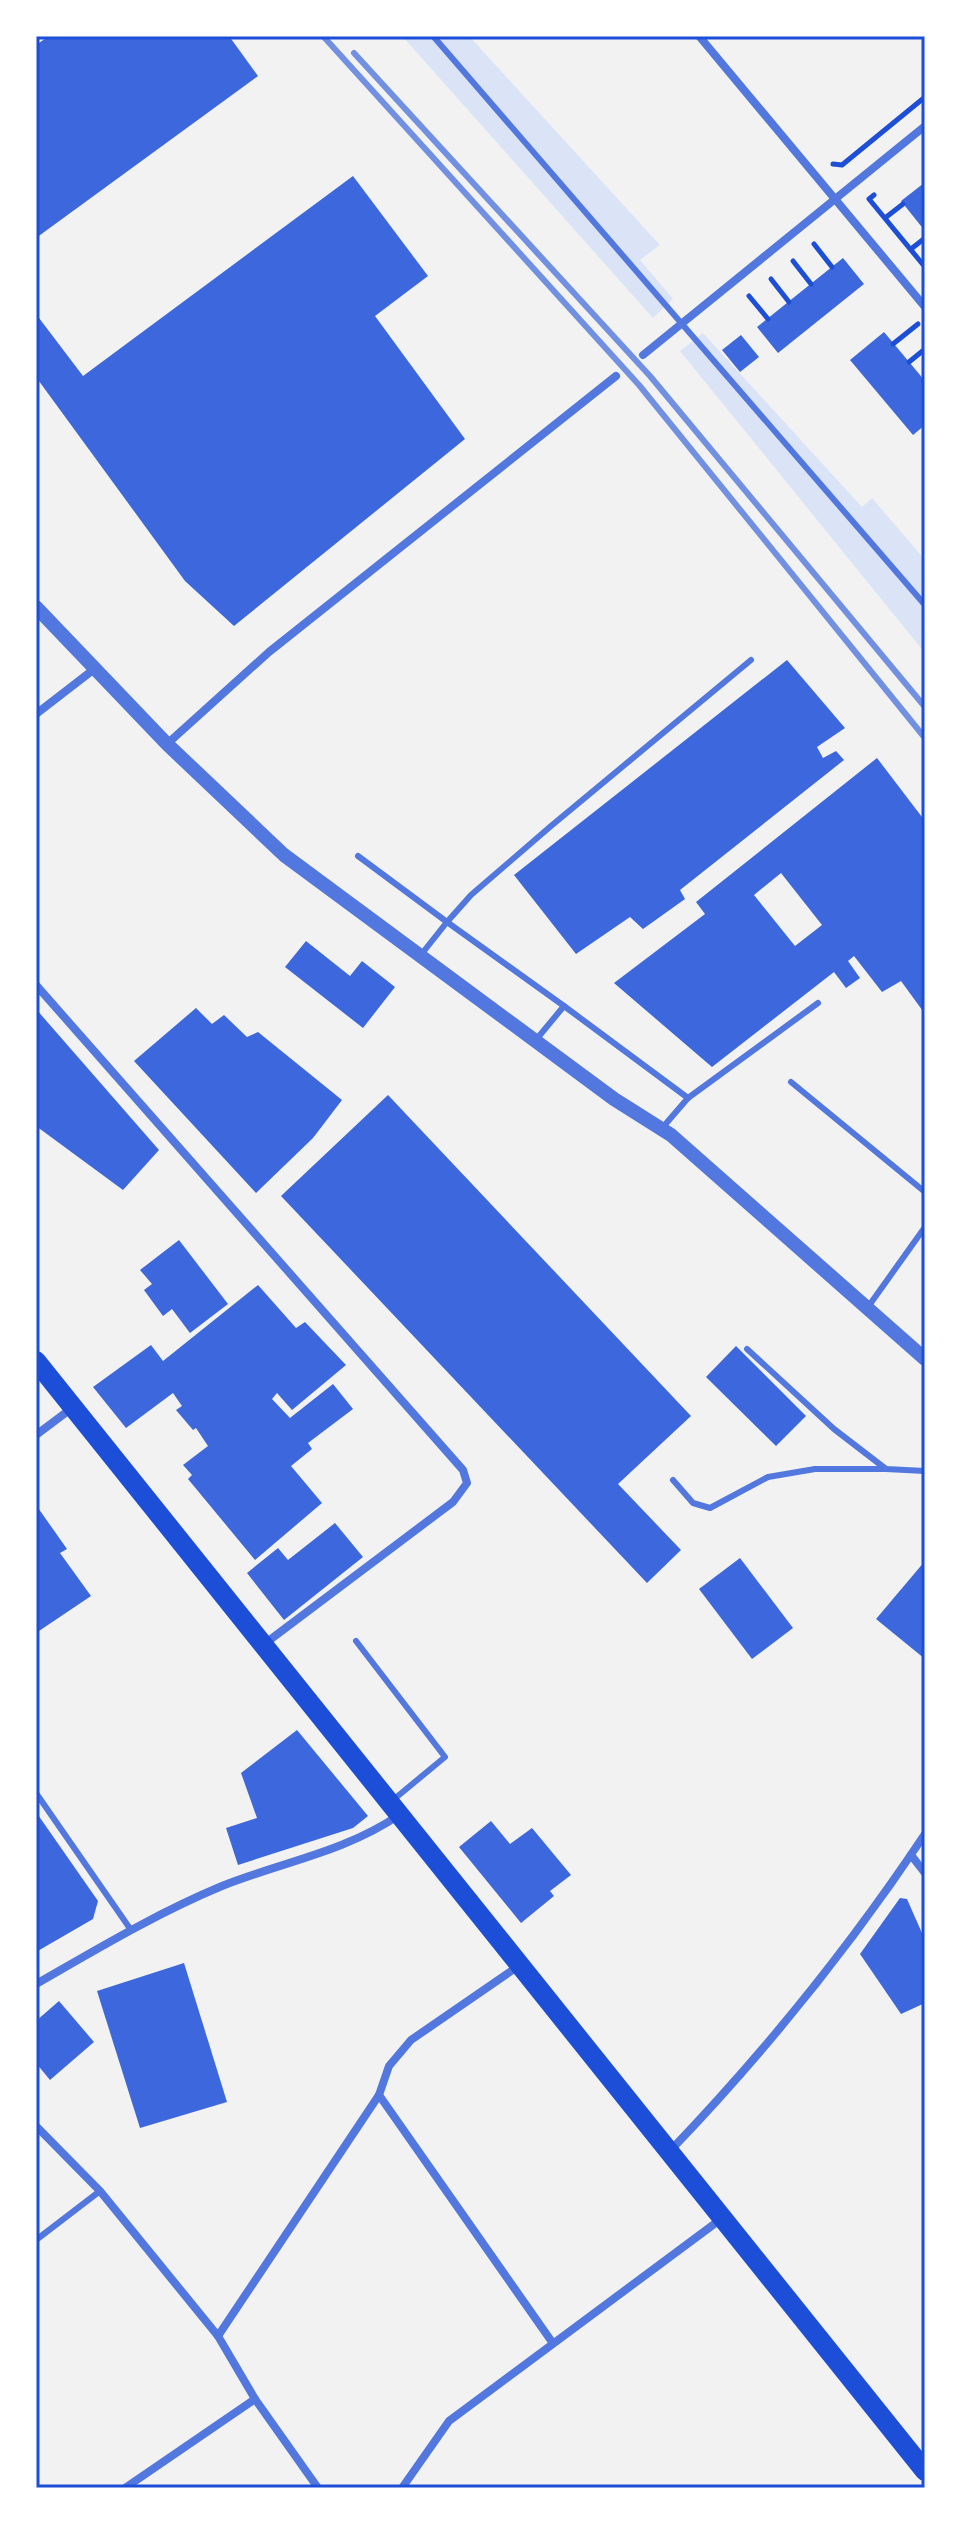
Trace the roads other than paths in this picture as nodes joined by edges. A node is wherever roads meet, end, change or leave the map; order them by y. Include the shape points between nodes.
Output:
1 (433, 36) edge
2 (699, 36) edge
3 (925, 126) edge
4 (838, 198) junction
5 (925, 307) edge
6 (681, 325) junction
7 (643, 355) dead end
8 (616, 376) dead end
9 (925, 605) edge
10 (36, 607) edge
11 (751, 660) dead end
12 (93, 670) junction
13 (36, 714) edge
14 (167, 744) junction
15 (358, 856) dead end
16 (447, 922) junction
17 (420, 956) junction
18 (36, 985) edge
19 (818, 1003) dead end
20 (564, 1006) junction
21 (535, 1041) junction
22 (791, 1082) dead end
23 (688, 1098) junction
24 (661, 1129) junction
25 (925, 1192) edge
26 (925, 1227) edge
27 (868, 1307) junction
28 (747, 1349) dead end
29 (925, 1359) edge
30 (36, 1361) edge
31 (72, 1408) junction
32 (36, 1435) edge
33 (886, 1469) junction
34 (925, 1471) edge
35 (673, 1480) dead end
36 (356, 1641) dead end
37 (263, 1645) junction
38 (36, 1793) edge
39 (395, 1808) junction
40 (925, 1834) edge
41 (911, 1855) junction
42 (925, 1873) edge
43 (131, 1930) junction
44 (521, 1963) junction
45 (36, 1984) edge
46 (379, 2095) junction
47 (36, 2126) edge
48 (668, 2153) junction
49 (100, 2191) junction
50 (721, 2219) junction
51 (36, 2240) edge
52 (218, 2336) junction
53 (552, 2342) junction
54 (255, 2399) junction
55 (925, 2471) edge
56 (125, 2488) edge
57 (318, 2488) edge
58 (402, 2488) edge

1 - 6 lane
2 - 4 street
3 - 4 street
4 - 5 street
4 - 6 street
6 - 7 street
6 - 9 lane
8 - 14 street via 269,652
10 - 12 street
11 - 16 lane via 551,826
12 - 13 street
12 - 14 street
14 - 17 street via 284,855
15 - 16 lane
16 - 17 lane
16 - 20 lane
17 - 21 street
18 - 37 street via 463,1470 467,1483 453,1502
19 - 23 lane
20 - 21 lane
20 - 23 lane
21 - 24 street
22 - 25 lane
23 - 24 lane
24 - 27 street
26 - 27 lane
27 - 29 street
28 - 33 lane
30 - 31 main road
31 - 32 street
31 - 37 main road
33 - 34 lane
33 - 35 lane via 815,1469 768,1477 710,1508 693,1503
36 - 39 lane via 445,1757
37 - 39 main road
38 - 43 lane
39 - 43 street via 367,1837 222,1886
39 - 44 main road
40 - 41 street
41 - 42 street
41 - 48 street via 751,2067
43 - 45 street
44 - 46 street via 411,2040 389,2066
44 - 48 main road
46 - 52 street
46 - 53 street
47 - 49 street
48 - 50 main road
49 - 51 lane
49 - 52 street
50 - 53 street
50 - 55 main road
52 - 54 street
53 - 58 street via 449,2421
54 - 56 street
54 - 57 street

